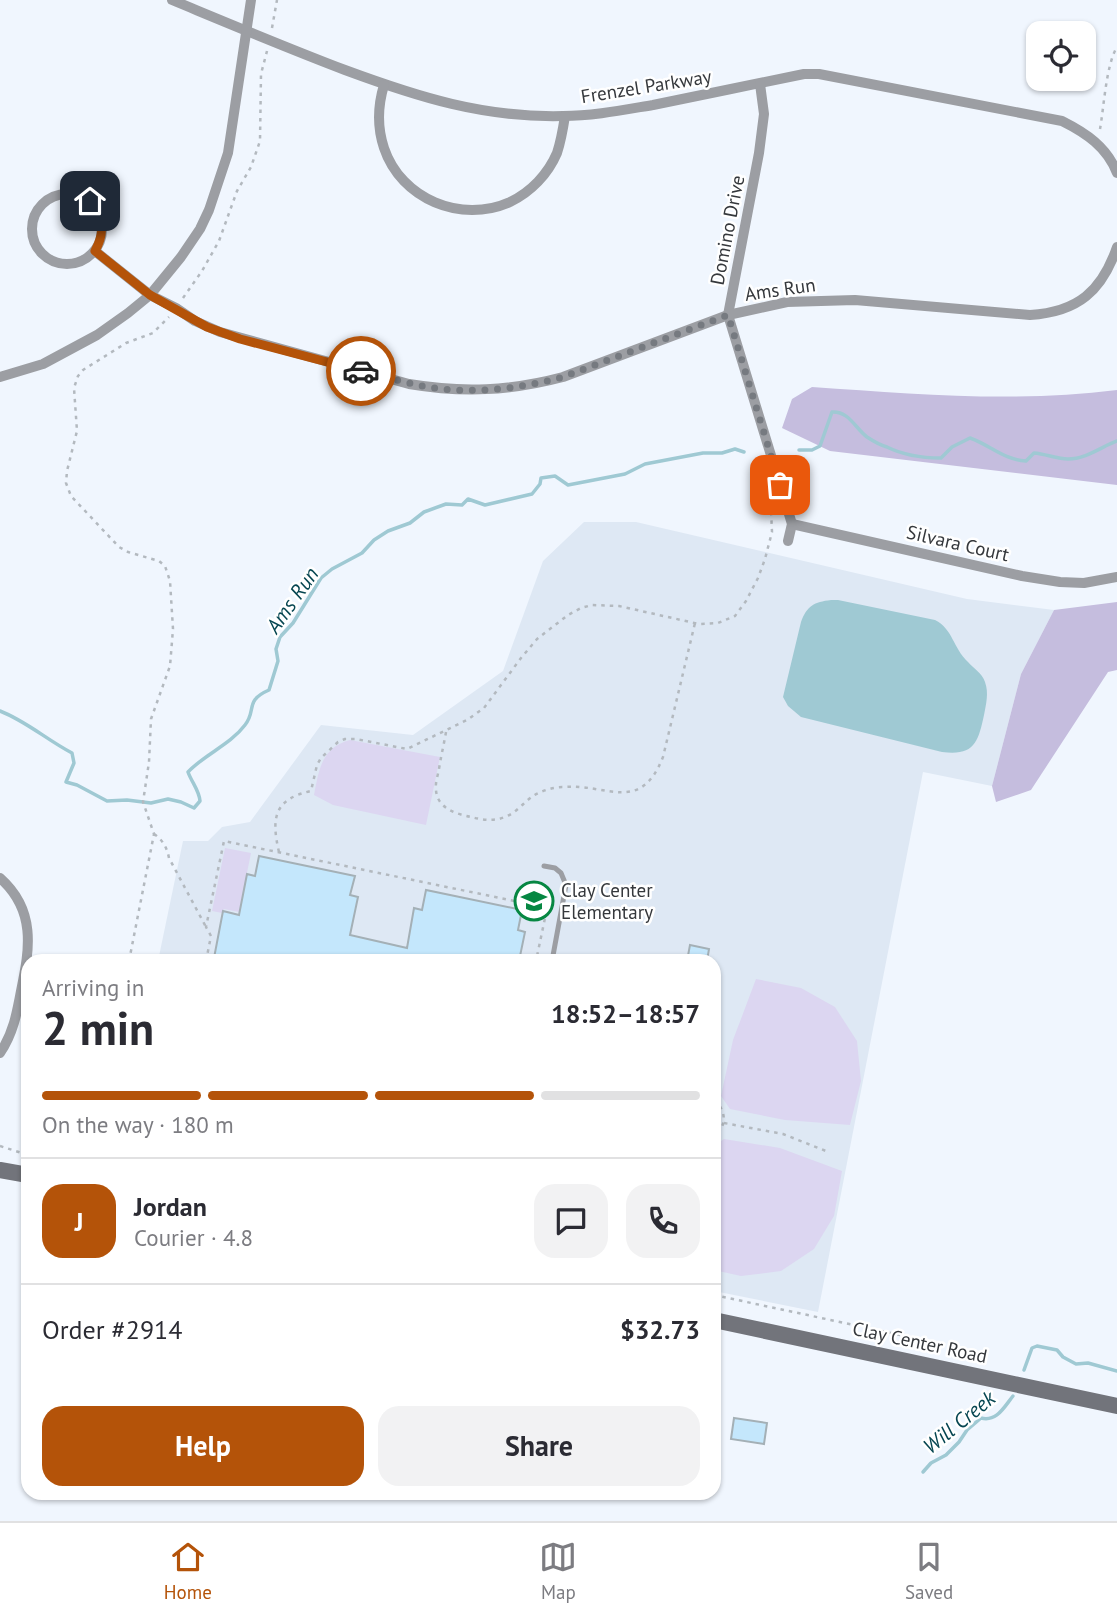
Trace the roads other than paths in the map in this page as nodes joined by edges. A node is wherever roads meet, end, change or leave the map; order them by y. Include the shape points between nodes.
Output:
1 (172, 0) edge
2 (251, 0) edge
3 (247, 31) junction
4 (760, 84) junction
5 (384, 85) junction
6 (565, 116) junction
7 (1117, 173) edge
8 (1117, 247) edge
9 (95, 251) junction
10 (150, 295) junction
11 (728, 315) junction
12 (0, 377) edge
13 (792, 524) junction
14 (788, 541) dead end
15 (1117, 577) edge
16 (544, 866) dead end
17 (0, 878) edge
18 (27, 954) edge
19 (553, 954) edge
20 (21, 987) edge
21 (0, 1053) edge
22 (0, 1170) edge
23 (21, 1174) edge
24 (721, 1321) edge
25 (1117, 1406) edge

1 - 3 street, Frenzel Parkway
2 - 3 street
3 - 5 street, Frenzel Parkway
3 - 10 street via 228,153 209,210 181,257
4 - 6 street, Frenzel Parkway
4 - 7 street, Frenzel Parkway via 804,74 831,76 1062,121 1094,140
4 - 11 street, Domino Drive via 764,114 759,153
5 - 6 street, Frenzel Parkway via 462,107
5 - 6 street via 380,131 391,162 412,189 460,211 494,208 531,188 552,163
8 - 11 street, Ams Run via 1099,285 1080,301 1043,314 836,299 787,302
9 - 9 street via 102,220 90,201 59,194 40,206 34,217 34,242 50,260 74,263
9 - 10 street, Ams Run
10 - 11 street, Ams Run via 207,327 240,339 409,383 464,390 538,384 563,377
10 - 12 street via 75,348
11 - 13 street, Domino Drive
13 - 14 street
13 - 15 street, Silvara Court via 1060,582
16 - 19 lane via 561,873 566,885
17 - 18 street via 20,902 27,923
20 - 21 street via 13,1029
22 - 23 street
24 - 25 street, Clay Center Road

